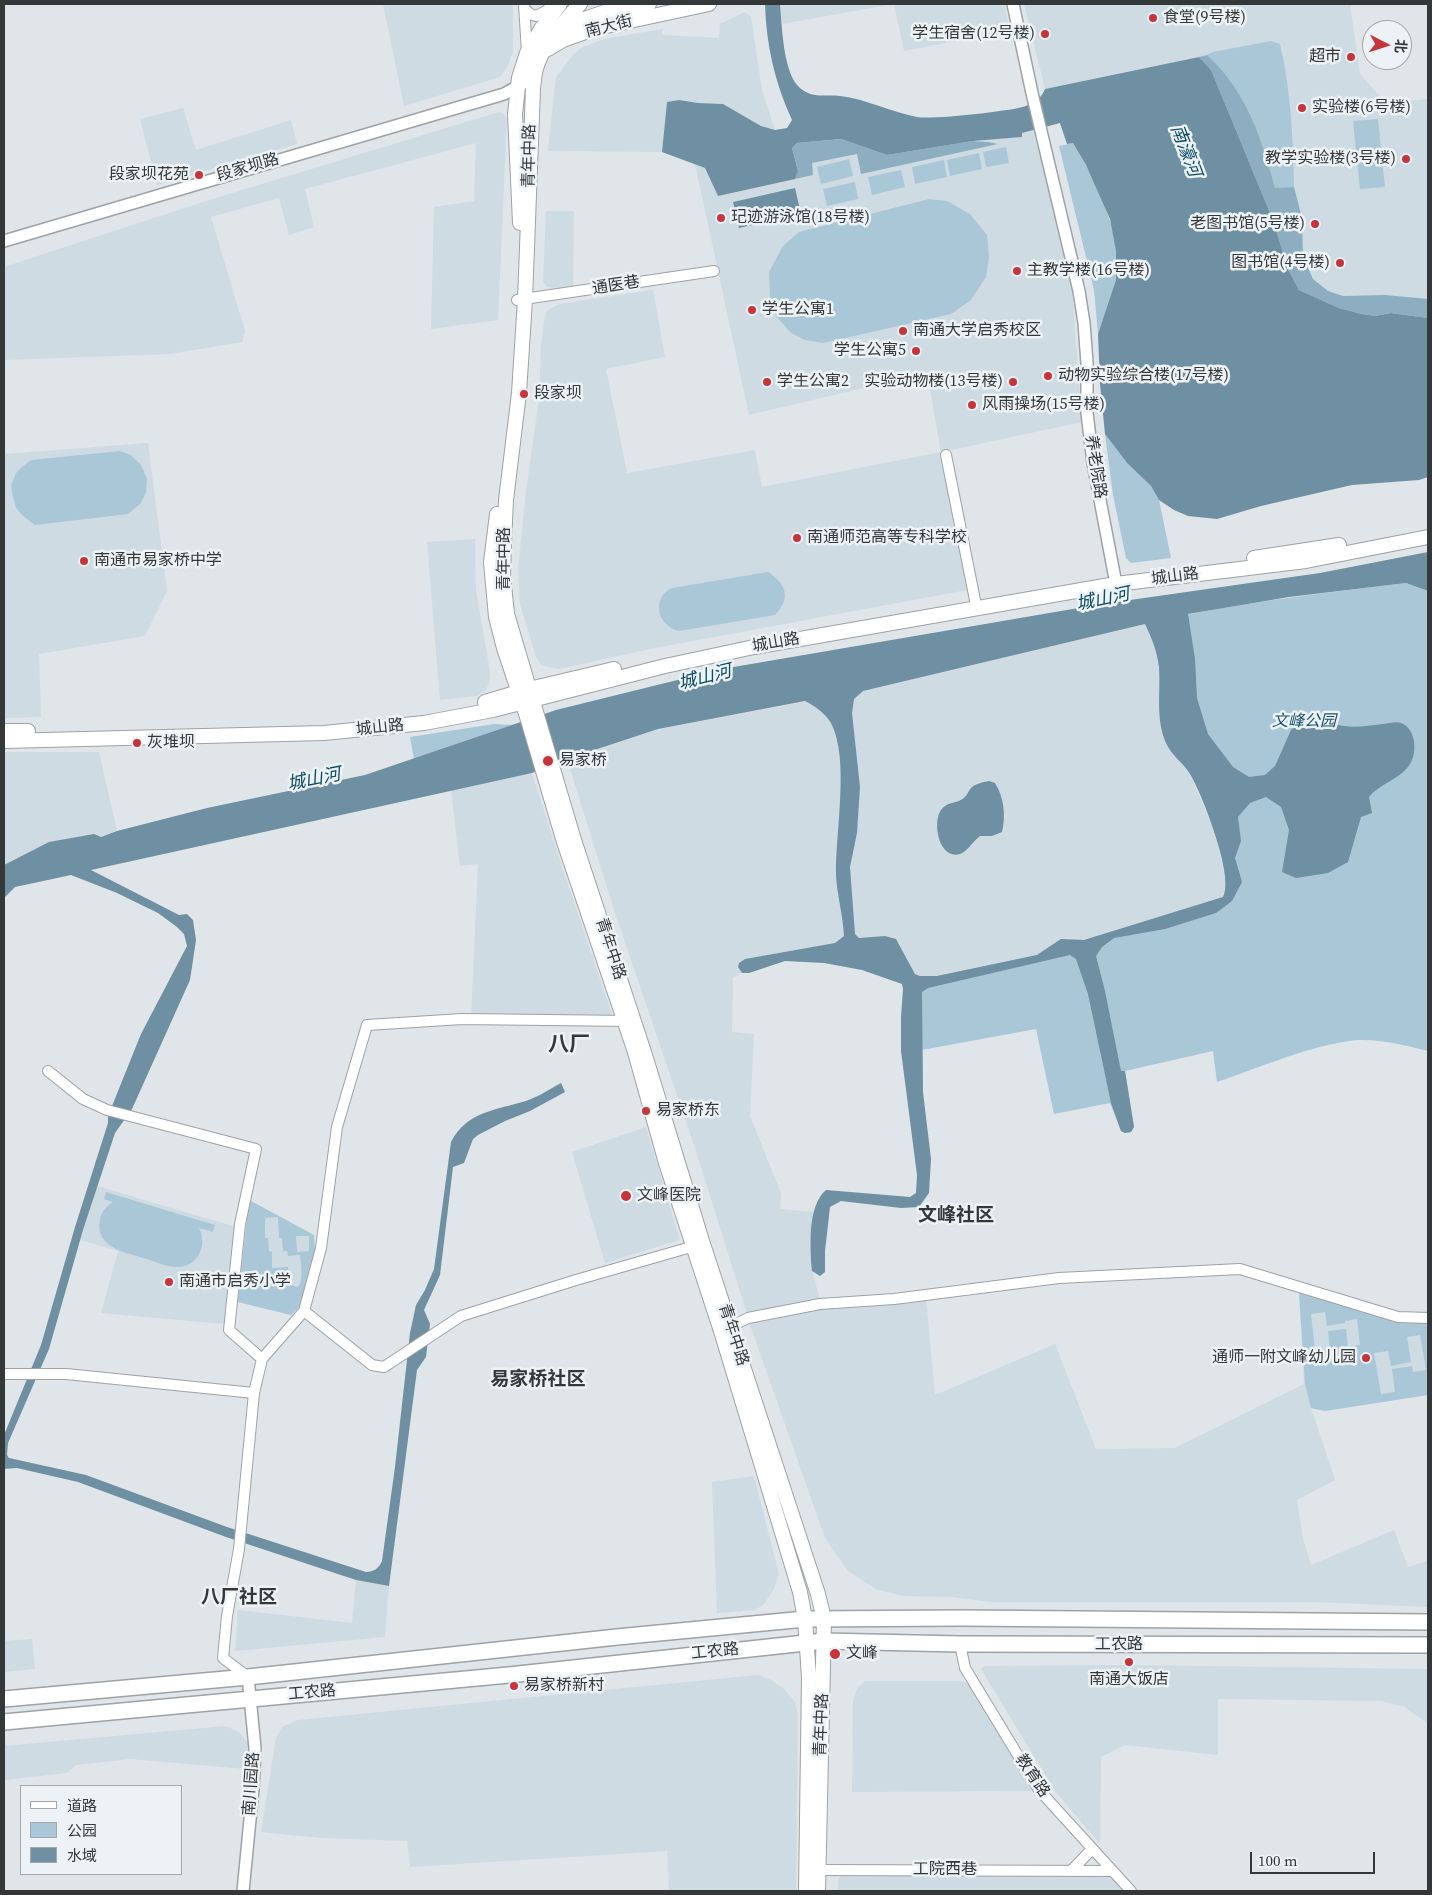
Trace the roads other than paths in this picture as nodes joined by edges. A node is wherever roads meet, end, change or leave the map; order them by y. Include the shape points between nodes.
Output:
1 (553, 4) edge
2 (560, 4) edge
3 (580, 4) edge
4 (648, 4) edge
5 (709, 4) edge
6 (1013, 4) edge
7 (524, 6) edge
8 (560, 27) junction
9 (527, 54) junction
10 (542, 54) junction
11 (536, 69) junction
12 (520, 70) junction
13 (493, 97) junction
14 (4, 241) edge
15 (714, 271) dead end
16 (521, 300) junction
17 (946, 456) dead end
18 (1428, 530) edge
19 (1428, 537) edge
20 (1115, 581) junction
21 (975, 600) junction
22 (527, 702) junction
23 (4, 731) edge
24 (4, 741) edge
25 (629, 1021) junction
26 (48, 1070) dead end
27 (698, 1245) junction
28 (304, 1311) junction
29 (1428, 1318) edge
30 (730, 1327) junction
31 (262, 1359) junction
32 (4, 1374) edge
33 (254, 1392) junction
34 (824, 1619) junction
35 (805, 1620) junction
36 (1428, 1622) edge
37 (824, 1641) junction
38 (807, 1642) junction
39 (960, 1644) junction
40 (1428, 1645) edge
41 (248, 1677) junction
42 (4, 1699) edge
43 (250, 1699) junction
44 (4, 1722) edge
45 (1092, 1849) junction
46 (818, 1870) junction
47 (1072, 1870) junction
48 (1112, 1871) junction
49 (243, 1891) edge
50 (806, 1891) edge
51 (818, 1891) edge
52 (1131, 1891) edge

1 - 7 street via 536,16
2 - 9 main road, 青年中路
3 - 8 main road, 青年中路
4 - 8 main road, 南大街 via 608,11
5 - 10 main road, 南大街 via 597,28 563,40
6 - 20 street, 养老院路 via 1079,290 1093,463
7 - 9 street
8 - 9 main road, 南大街 via 540,40
8 - 10 main road, 青年中路
9 - 11 street
9 - 12 main road, 青年中路
10 - 11 main road, 青年中路
11 - 13 street, 段家坝路 via 514,90
11 - 16 main road, 青年中路
12 - 13 street, 段家坝路
12 - 16 main road, 青年中路 via 515,114
13 - 14 street, 段家坝路
15 - 16 street, 通医巷
16 - 22 main road, 青年中路 via 519,393 506,500 503,575 507,614
17 - 21 street
18 - 20 main road, 城山路
19 - 20 main road, 城山路 via 1306,561
20 - 21 main road, 城山路
20 - 22 main road, 城山路 via 754,647
21 - 22 main road, 城山路 via 675,656
22 - 23 main road, 城山路 via 494,700 420,715 326,726 136,732
22 - 24 main road, 城山路 via 424,723 324,733
22 - 25 main road, 青年中路 via 548,771 564,842
25 - 27 main road, 青年中路 via 666,1163
25 - 28 street via 462,1019 367,1025 337,1126 321,1248
26 - 31 street via 84,1099 107,1110 256,1149 240,1224 229,1330
27 - 28 street via 461,1316 384,1366 372,1365
27 - 30 main road, 青年中路
27 - 35 main road, 青年中路 via 800,1592
28 - 31 street
29 - 30 street via 1398,1318 1238,1269 1059,1278 894,1299 820,1304 748,1318
30 - 34 main road, 青年中路
31 - 33 street
32 - 33 street via 66,1374
33 - 41 street via 240,1545 223,1658
34 - 35 main road, 工农路
34 - 36 main road, 工农路
34 - 37 main road, 青年中路
35 - 38 main road, 青年中路
35 - 41 main road, 工农路
37 - 38 main road, 工农路
37 - 39 main road, 工农路
37 - 46 main road, 青年中路
38 - 43 main road, 工农路 via 510,1675
38 - 50 main road, 青年中路
39 - 40 main road, 工农路
39 - 45 street, 教育路 via 966,1668 1039,1790
41 - 42 main road, 工农路
41 - 43 street, 南川园路
43 - 44 main road, 工农路
43 - 49 street, 南川园路 via 255,1748
45 - 47 street
45 - 48 street, 教育路
46 - 47 street, 工院西巷
46 - 51 main road, 青年中路
47 - 48 street, 工院西巷
48 - 52 street, 教育路

